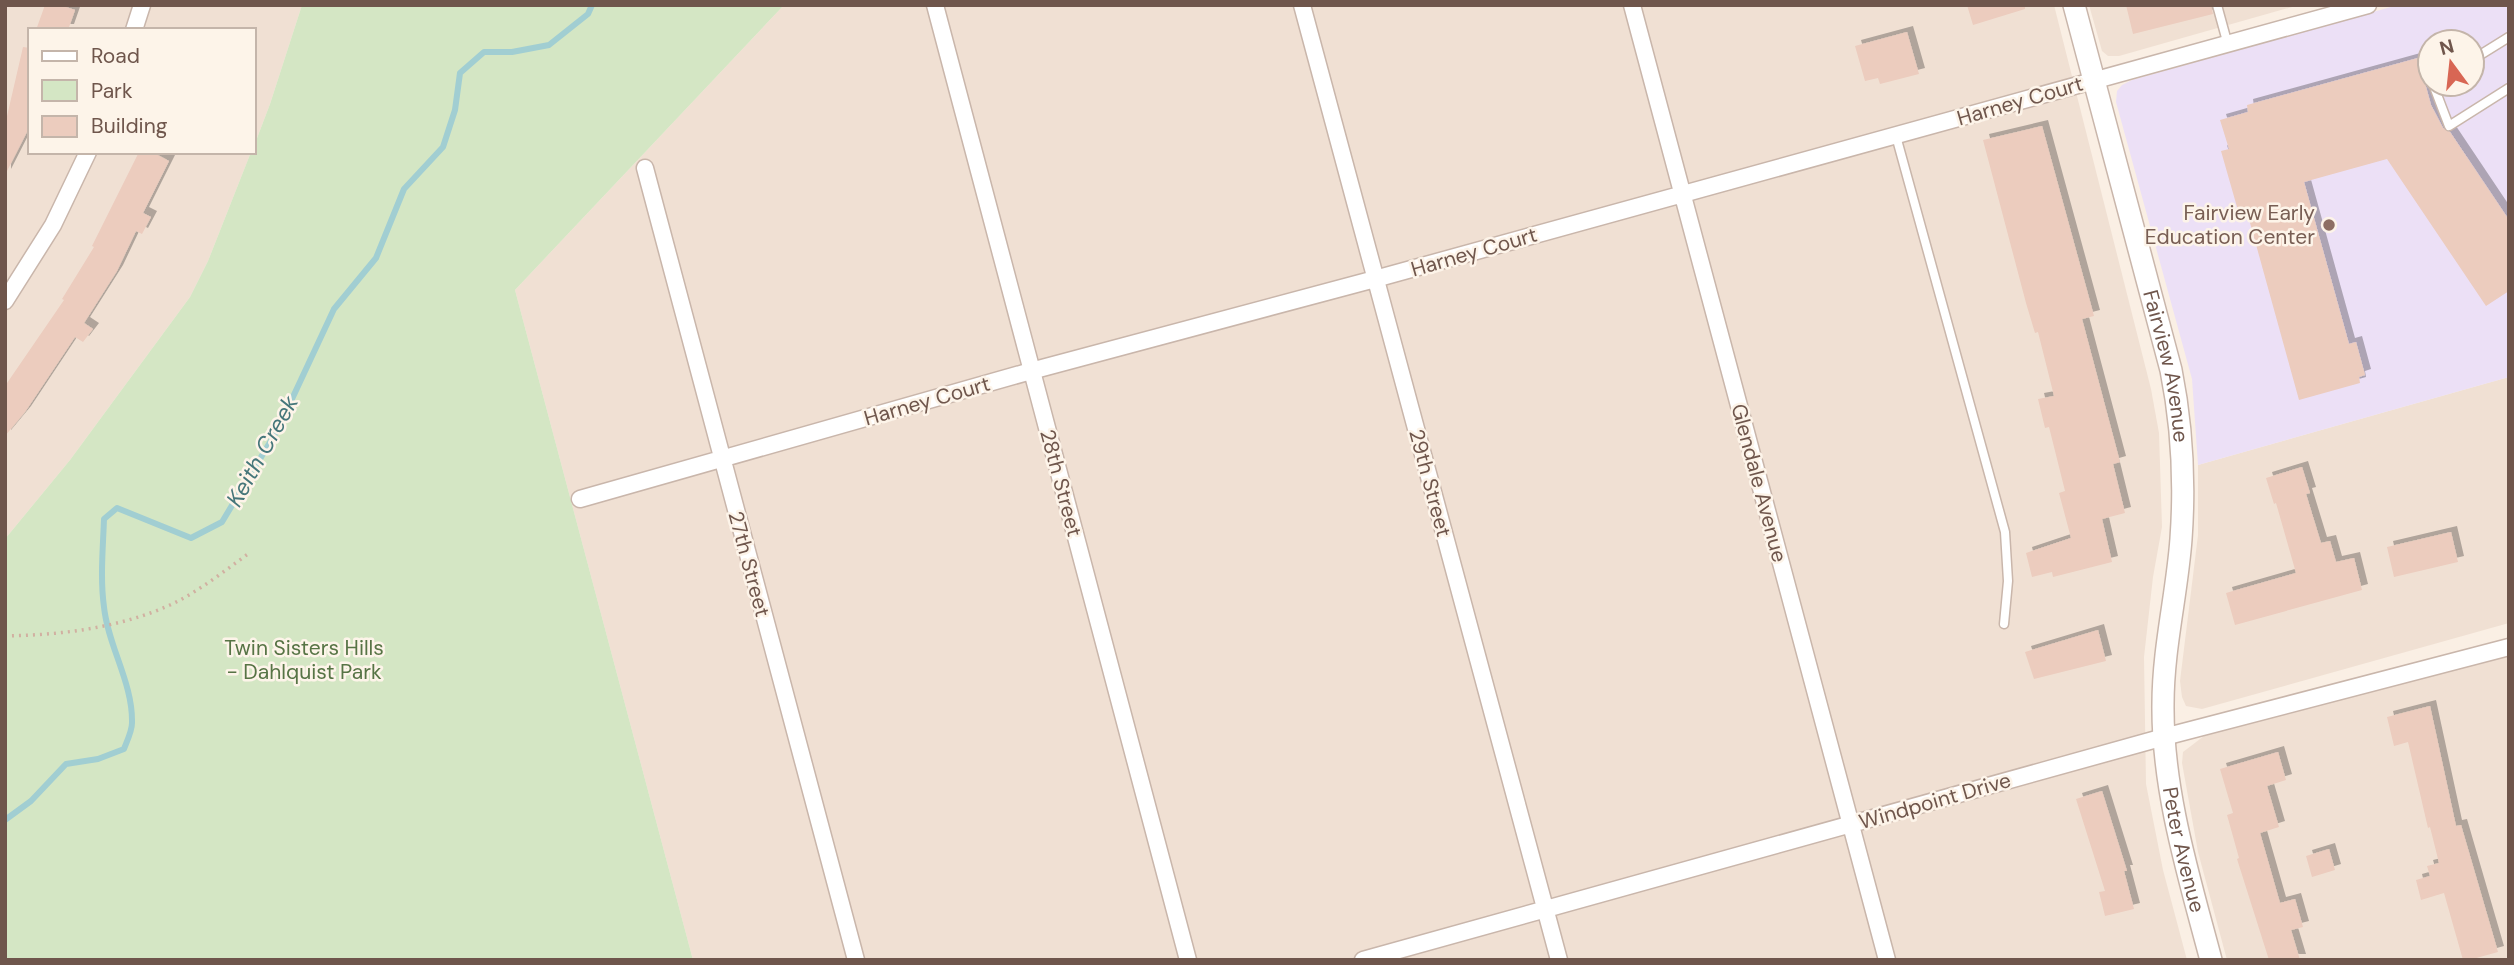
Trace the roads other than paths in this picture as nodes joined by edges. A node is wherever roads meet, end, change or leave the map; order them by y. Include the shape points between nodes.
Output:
1 (142, 5) edge
2 (935, 5) edge
3 (1302, 5) edge
4 (1632, 5) edge
5 (2074, 5) edge
6 (2217, 5) edge
7 (2368, 5) edge
8 (135, 28) edge
9 (2509, 37) edge
10 (2228, 45) junction
11 (2486, 51) edge
12 (2094, 79) junction
13 (2509, 88) edge
14 (2438, 98) edge
15 (1896, 136) junction
16 (87, 154) edge
17 (645, 168) dead end
18 (1681, 194) junction
19 (1375, 279) junction
20 (5, 300) edge
21 (1031, 371) junction
22 (722, 460) junction
23 (580, 499) dead end
24 (2004, 624) dead end
25 (2508, 649) edge
26 (2164, 737) junction
27 (1850, 824) junction
28 (1546, 908) junction
29 (856, 960) edge
30 (1188, 960) edge
31 (1363, 960) edge
32 (1559, 960) edge
33 (1887, 960) edge
34 (2211, 960) edge

1 - 8 street
2 - 21 street, 28th Street
3 - 19 street, 29th Street
4 - 18 street, Glendale Avenue
5 - 12 street, Fairview Avenue
6 - 10 lane
7 - 10 street, Harney Court
9 - 11 lane
10 - 12 street, Harney Court
12 - 15 street, Harney Court
12 - 26 street, Fairview Avenue via 2171,370 2179,423 2181,538 2165,667
13 - 14 lane via 2449,126
15 - 18 street, Harney Court
15 - 24 lane via 2005,532 2008,581
16 - 20 street via 53,225
17 - 22 street, 27th Street
18 - 19 street, Harney Court
18 - 27 street, Glendale Avenue
19 - 21 street, Harney Court
19 - 28 street, 29th Street
21 - 22 street, Harney Court
21 - 30 street, 28th Street
22 - 23 street, Harney Court
22 - 29 street, 27th Street
25 - 26 street, Windpoint Drive
26 - 27 street, Windpoint Drive
26 - 34 street, Peter Avenue via 2180,842
27 - 28 street, Windpoint Drive
27 - 33 street, Glendale Avenue
28 - 31 street, Windpoint Drive
28 - 32 street, 29th Street

